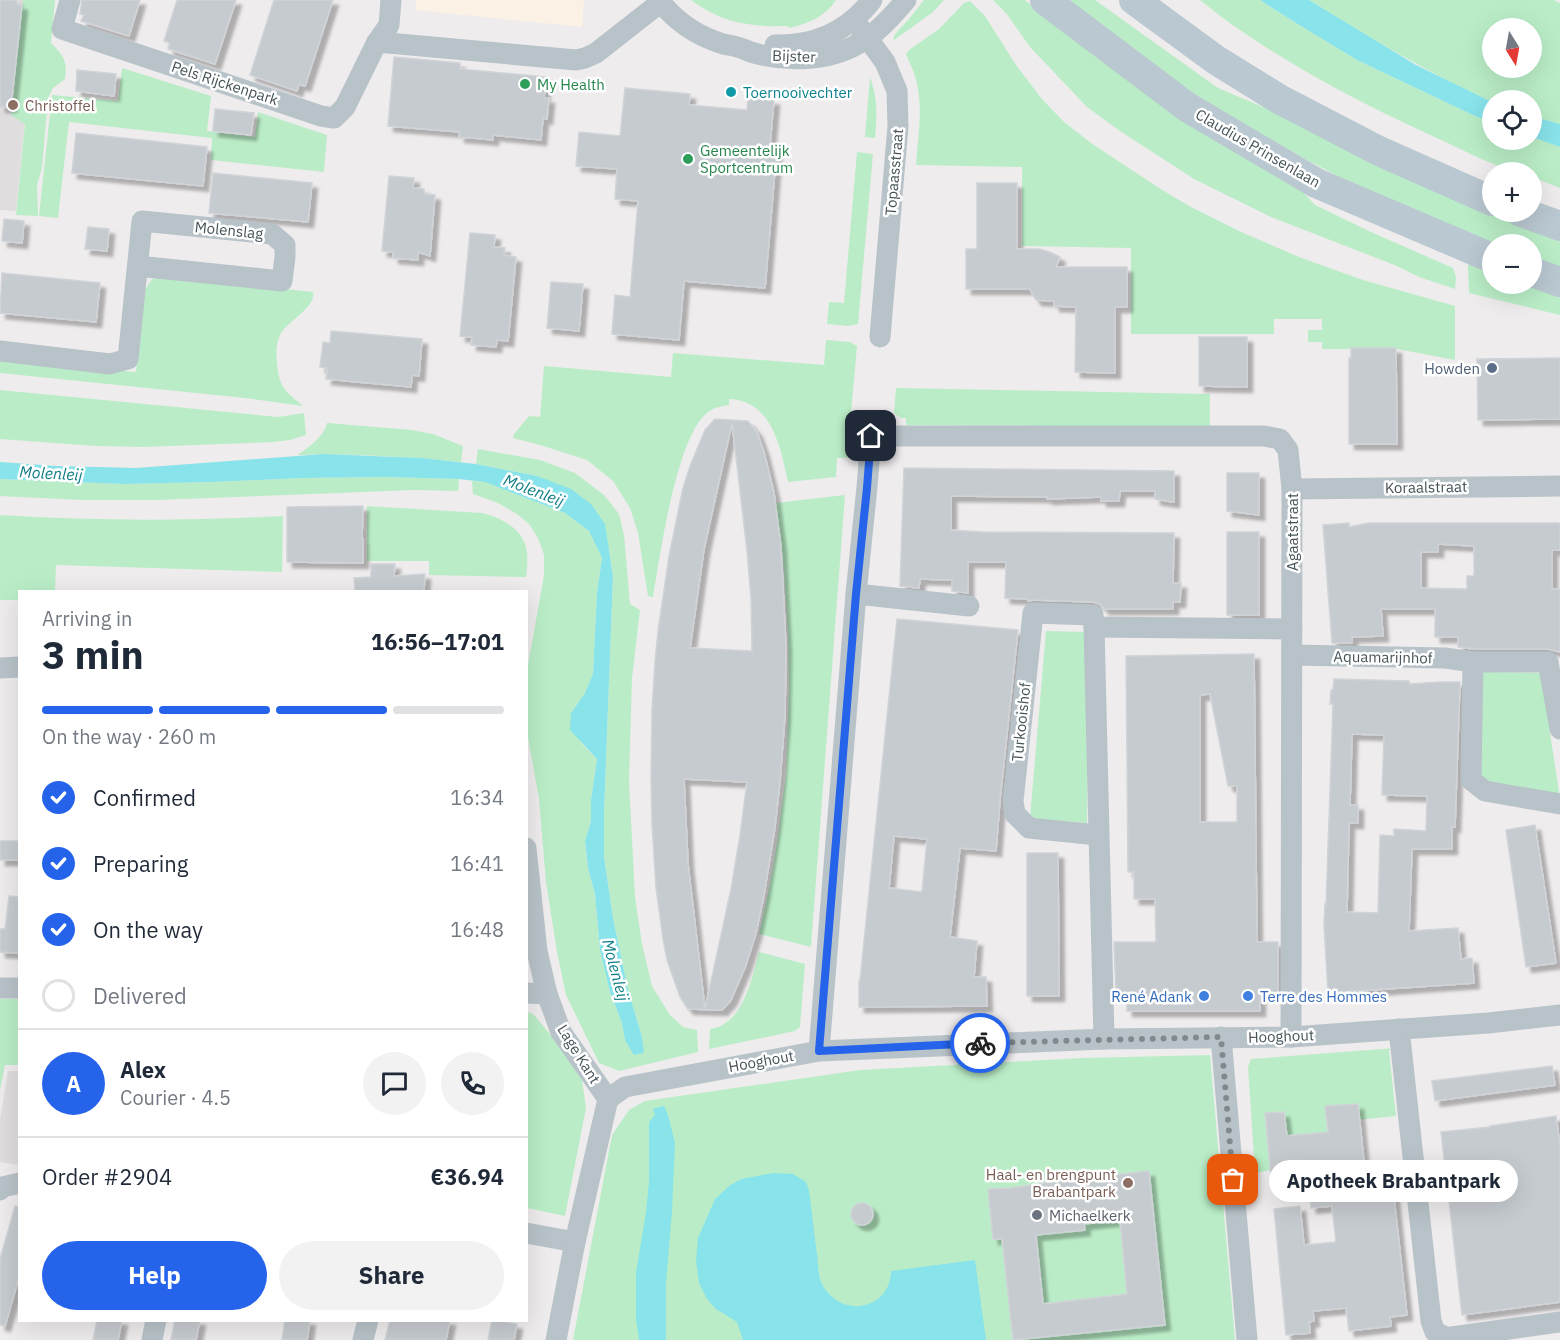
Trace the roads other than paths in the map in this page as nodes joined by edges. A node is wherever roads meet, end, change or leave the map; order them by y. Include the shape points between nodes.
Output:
1 (70, 0) edge
2 (391, 0) edge
3 (872, 0) edge
4 (906, 0) edge
5 (1045, 0) edge
6 (1134, 0) edge
7 (660, 1) edge
8 (854, 20) junction
9 (868, 38) junction
10 (377, 42) junction
11 (735, 46) junction
12 (1482, 197) edge
13 (1542, 220) edge
14 (1560, 226) edge
15 (1482, 254) edge
16 (138, 266) junction
17 (1542, 276) edge
18 (1560, 282) edge
19 (880, 337) dead end
20 (0, 351) edge
21 (1560, 486) edge
22 (1292, 489) junction
23 (856, 594) junction
24 (969, 606) dead end
25 (1094, 627) junction
26 (1292, 629) junction
27 (1292, 655) junction
28 (1473, 662) junction
29 (18, 667) edge
30 (0, 668) edge
31 (1560, 729) edge
32 (1560, 804) edge
33 (1098, 835) junction
34 (528, 880) edge
35 (529, 896) edge
36 (0, 988) edge
37 (18, 988) edge
38 (537, 993) edge
39 (1560, 1015) edge
40 (1399, 1029) junction
41 (1221, 1037) junction
42 (1291, 1037) junction
43 (1104, 1039) junction
44 (819, 1051) junction
45 (608, 1099) junction
46 (18, 1183) edge
47 (0, 1190) edge
48 (528, 1233) edge
49 (575, 1242) junction
50 (156, 1322) edge
51 (368, 1322) edge
52 (1560, 1322) edge
53 (152, 1340) edge
54 (363, 1340) edge
55 (556, 1340) edge
56 (1247, 1340) edge

1 - 10 street, Pels Rijckenpark via 62,29 334,118 345,107
2 - 10 street, Pels Rijckenpark via 389,25
3 - 8 street, Bijster
4 - 9 street, Bijster
5 - 15 main road, Claudius Prinsenlaan via 1187,107 1308,178
6 - 12 main road via 1216,60 1279,99 1379,152
7 - 10 street, Bijster via 603,48 576,60
7 - 11 street, Bijster via 673,17 693,31
8 - 9 street, Topaasstraat
8 - 11 street, Bijster via 829,35 801,44
9 - 11 street, Bijster via 834,54 814,58 770,56
9 - 19 street, Topaasstraat via 885,62 897,90 898,114
13 - 14 main road
16 - 16 street, Molenslag via 282,280 285,245 272,234 142,221
16 - 20 street, Molenslag via 128,359 110,364
17 - 18 main road
21 - 22 street, Koraalstraat
22 - 23 street, Agaatstraat via 1288,450 1280,439 1264,436 871,436
22 - 26 street, Agaatstraat
23 - 24 street
23 - 44 street
25 - 26 street
25 - 33 street
25 - 33 street, Turkooishof via 1093,615 1033,613 1013,801 1015,814 1029,828
26 - 27 street, Agaatstraat
27 - 28 street, Aquamarijnhof
27 - 42 street, Agaatstraat
28 - 31 street, Aquamarijnhof via 1548,662
28 - 32 street via 1472,780 1485,791
29 - 30 street
33 - 43 street
34 - 35 street, Lage Kant
35 - 38 street, Lage Kant via 537,951
36 - 37 street
38 - 45 street, Lage Kant
39 - 40 street, Hooghout
40 - 42 street, Hooghout
40 - 52 street via 1435,1332 1452,1337
41 - 42 street, Hooghout
41 - 43 street, Hooghout
41 - 56 street
43 - 44 street, Hooghout
44 - 45 street, Hooghout via 625,1087
45 - 49 street
46 - 47 street
48 - 49 street
49 - 55 street
50 - 53 street
51 - 54 street

